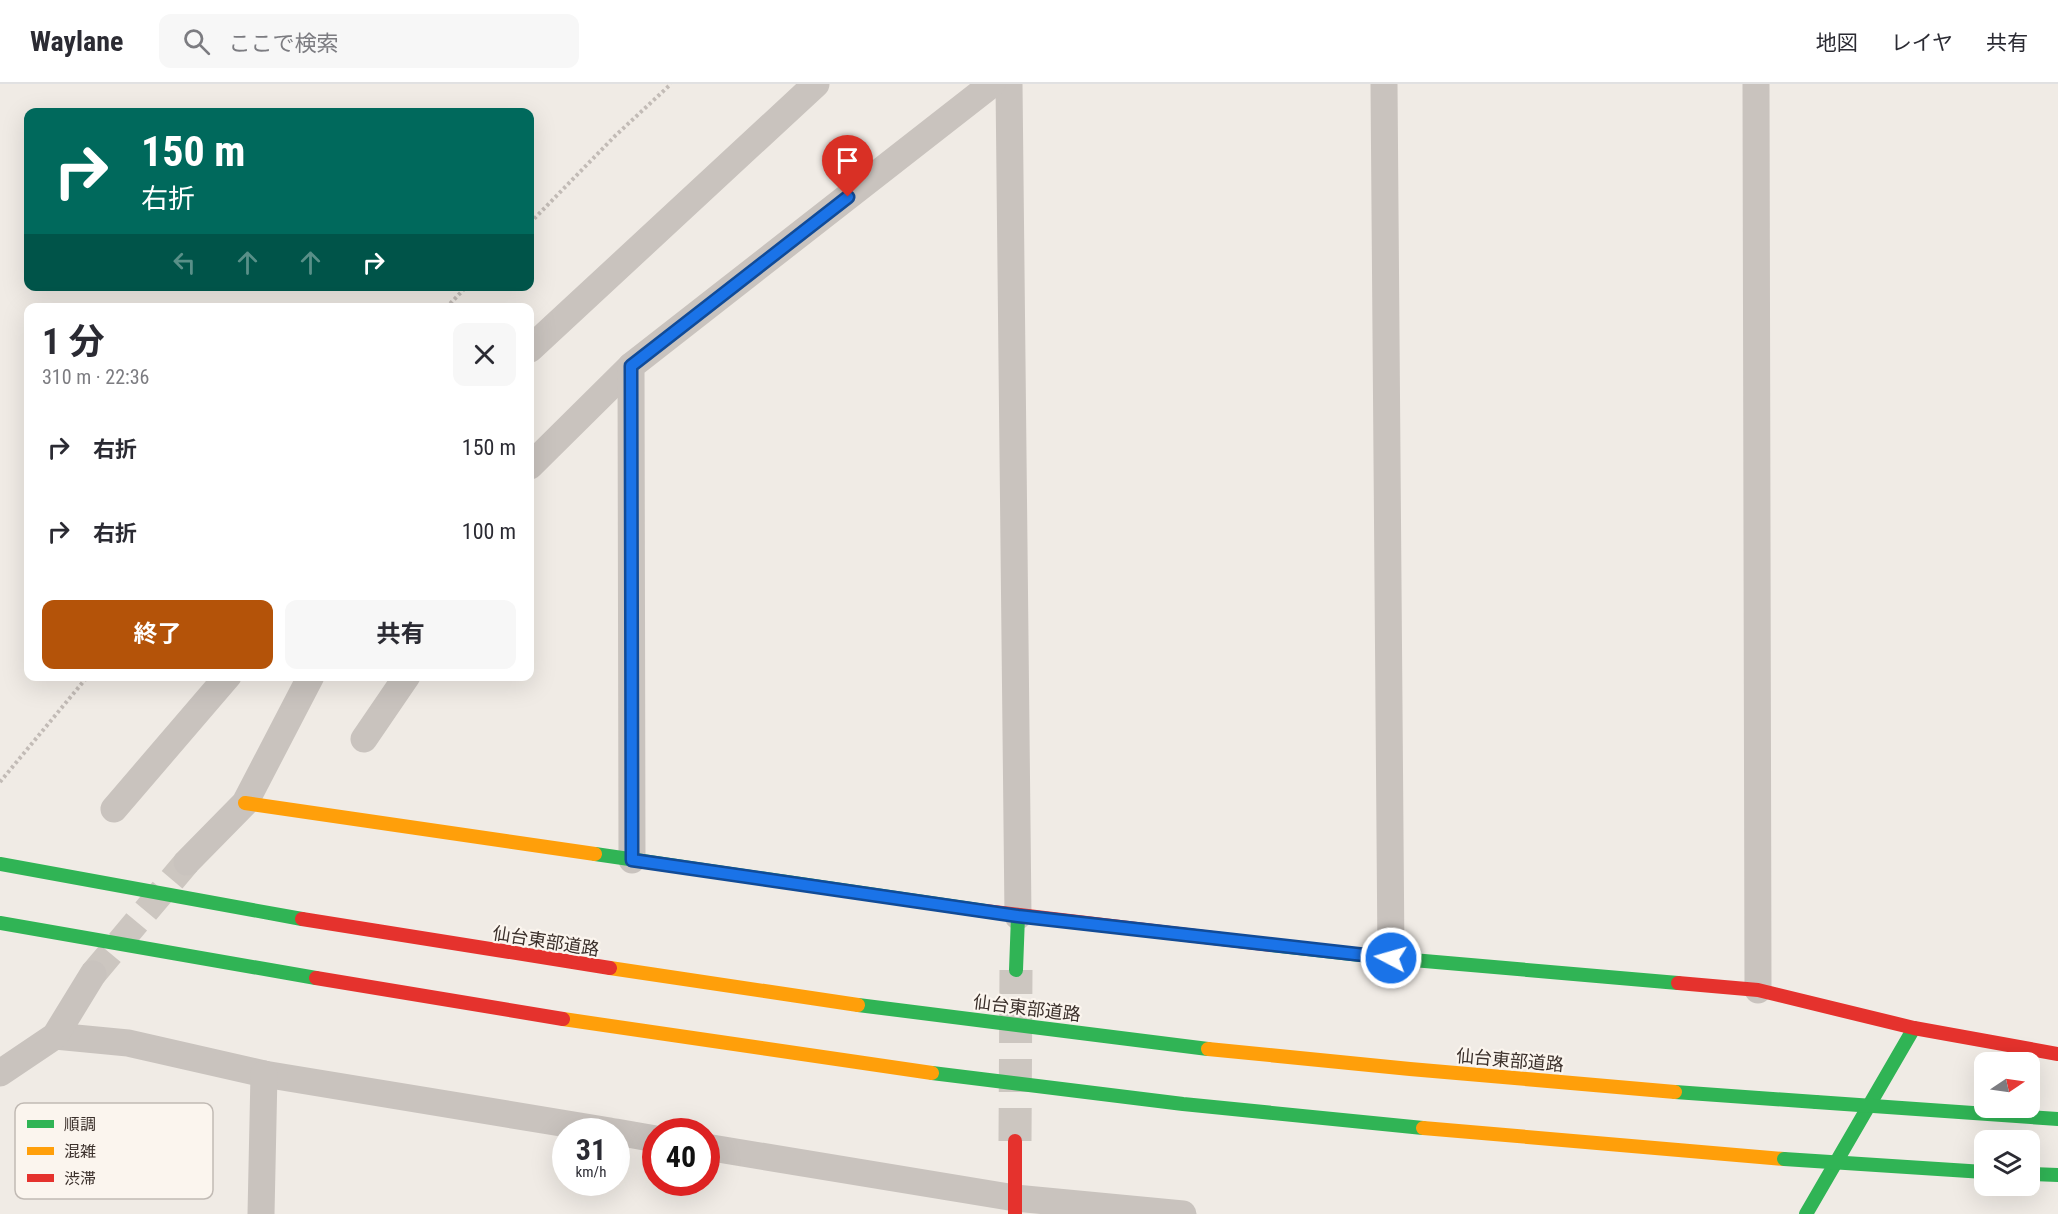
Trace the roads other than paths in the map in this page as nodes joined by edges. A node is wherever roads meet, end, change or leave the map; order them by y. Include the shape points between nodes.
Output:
1 (816, 84) edge
2 (992, 84) edge
3 (1009, 84) edge
4 (1384, 84) edge
5 (1756, 84) edge
6 (534, 345) edge
7 (631, 366) junction
8 (534, 462) edge
9 (224, 681) edge
10 (308, 681) edge
11 (404, 681) edge
12 (364, 740) dead end
13 (245, 803) junction
14 (114, 809) dead end
15 (632, 860) junction
16 (186, 862) tunnel mouth
17 (0, 864) edge
18 (1018, 916) junction
19 (0, 923) edge
20 (1391, 958) junction
21 (1016, 970) tunnel mouth
22 (93, 974) tunnel mouth
23 (1758, 990) junction
24 (1914, 1028) junction
25 (55, 1036) junction
26 (2058, 1054) edge
27 (0, 1073) edge
28 (264, 1074) junction
29 (2058, 1119) edge
30 (552, 1121) edge
31 (1015, 1141) tunnel mouth
32 (720, 1150) edge
33 (1974, 1171) edge
34 (2040, 1174) edge
35 (2058, 1175) edge
36 (1015, 1206) edge
37 (261, 1214) edge
38 (1183, 1214) edge
39 (1806, 1214) edge

1 - 6 street
2 - 7 street
3 - 18 street
4 - 20 street
5 - 23 street
7 - 8 street
7 - 15 street
9 - 14 street
10 - 13 street
11 - 12 street
13 - 15 main road
13 - 16 street
15 - 18 main road
17 - 29 main road, 仙台東部道路, bridge via 680,981 974,1020 1274,1056 1549,1082
18 - 20 main road
18 - 21 main road
19 - 33 main road, bridge via 388,991 985,1080 1284,1113 1784,1159
20 - 23 main road
22 - 25 street
23 - 24 main road
24 - 26 main road
24 - 39 main road
25 - 27 street
25 - 28 street via 128,1043
28 - 30 street
28 - 37 street
31 - 36 main road
32 - 36 street
34 - 35 main road
36 - 38 street

